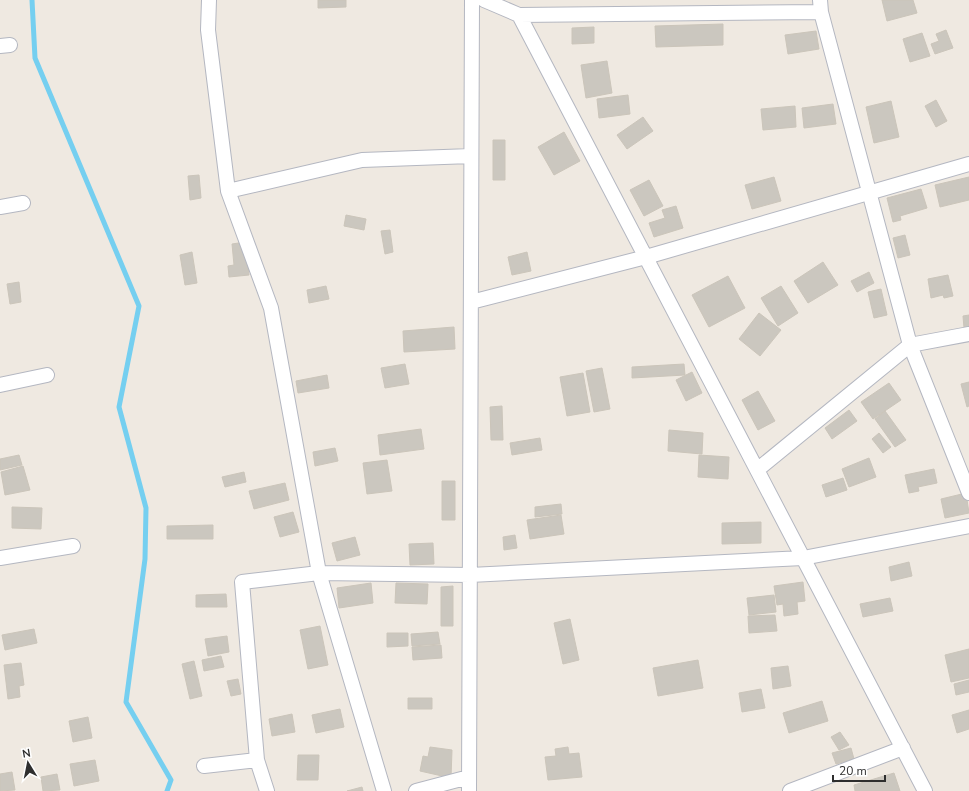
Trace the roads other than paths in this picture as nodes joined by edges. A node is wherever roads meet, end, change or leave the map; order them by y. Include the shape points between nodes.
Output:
1 (209, 0) edge
2 (472, 0) edge
3 (484, 0) edge
4 (821, 6) edge
5 (519, 15) junction
6 (472, 156) junction
7 (969, 164) edge
8 (228, 191) junction
9 (869, 192) junction
10 (23, 203) dead end
11 (0, 207) edge
12 (646, 256) junction
13 (471, 302) junction
14 (969, 334) edge
15 (910, 345) junction
16 (47, 375) dead end
17 (0, 385) edge
18 (758, 470) junction
19 (969, 493) edge
20 (969, 526) edge
21 (73, 546) dead end
22 (0, 558) edge
23 (804, 558) junction
24 (319, 573) junction
25 (470, 575) junction
26 (903, 748) junction
27 (257, 760) junction
28 (204, 766) dead end
29 (469, 777) junction
30 (267, 791) edge
31 (384, 791) edge
32 (416, 791) edge
33 (469, 791) edge
34 (790, 791) edge
35 (925, 791) edge

1 - 8 street via 208,30
2 - 6 street
3 - 5 street
4 - 5 street
4 - 9 street
5 - 12 street
6 - 8 street via 362,160
6 - 13 street
7 - 9 street
8 - 24 street via 271,308
9 - 12 street
9 - 15 street
10 - 11 street
12 - 13 street
12 - 18 street
13 - 25 street
14 - 15 street
15 - 18 street
15 - 19 street
16 - 17 street
18 - 23 street
20 - 23 street
21 - 22 street
23 - 25 street
23 - 26 street
24 - 25 street
24 - 27 street via 242,582
24 - 31 street
25 - 29 street
26 - 34 street
26 - 35 street
27 - 28 street
27 - 30 street
29 - 32 street
29 - 33 street

